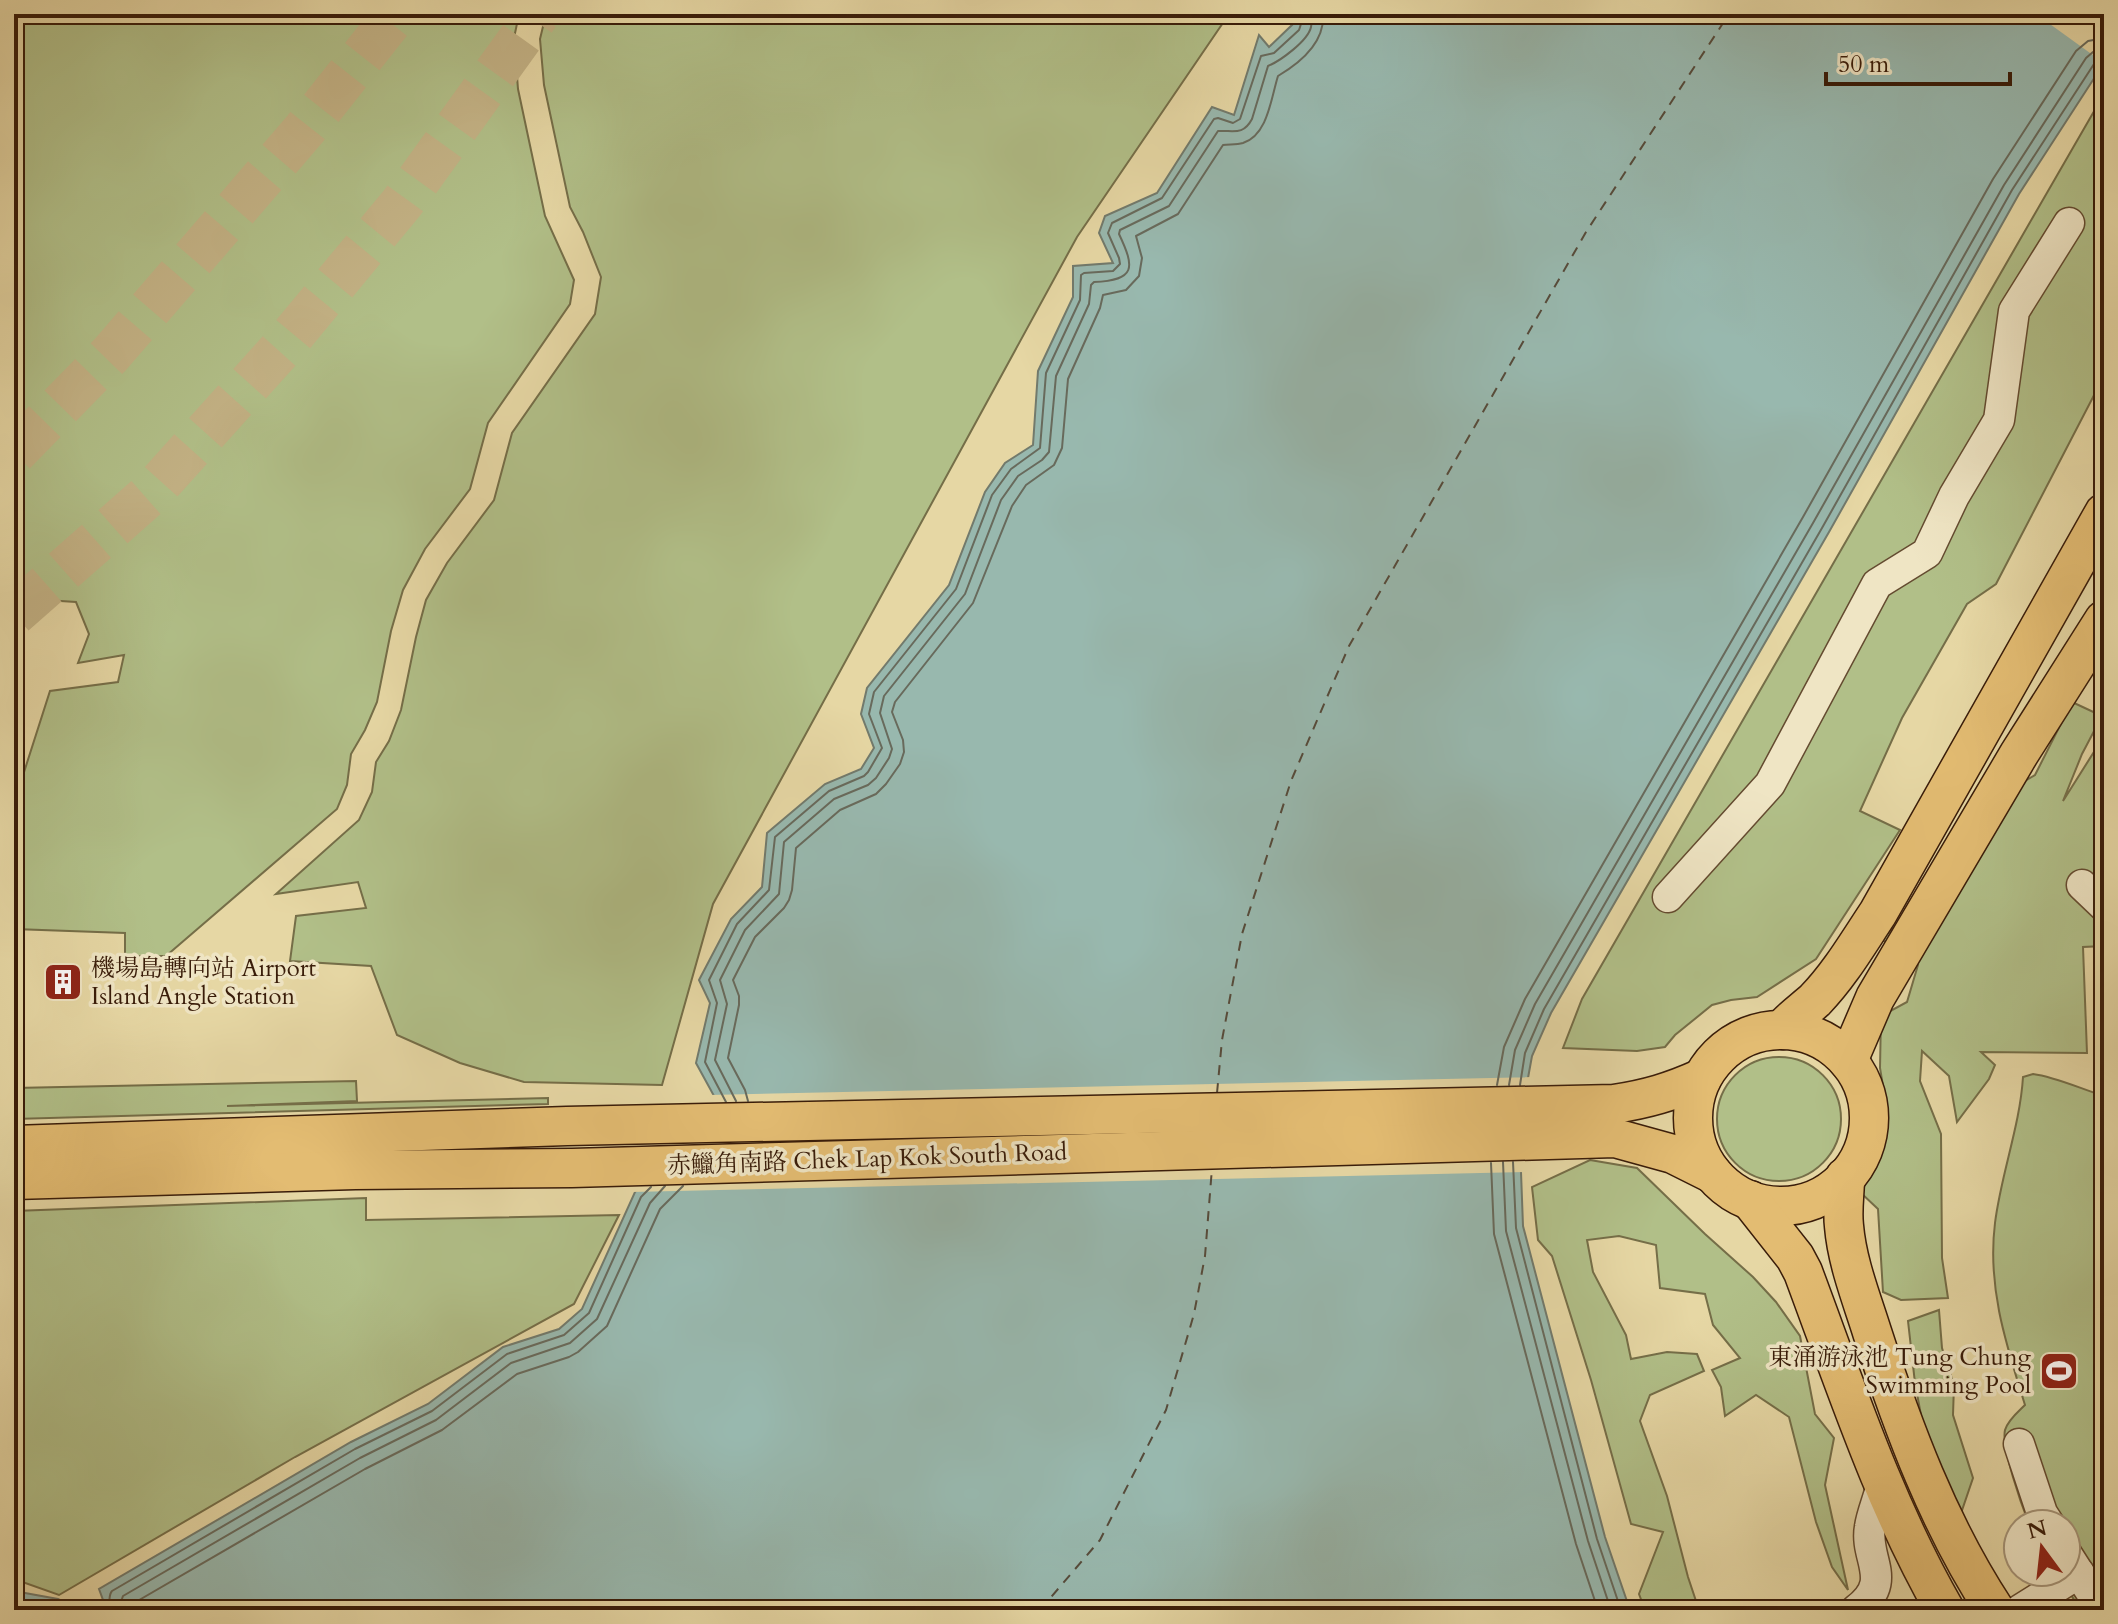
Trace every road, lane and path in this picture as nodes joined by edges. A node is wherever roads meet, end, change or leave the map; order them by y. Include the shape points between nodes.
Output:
1 (2069, 223) dead end
2 (2104, 513) edge
3 (2104, 620) edge
4 (2082, 885) dead end
5 (1668, 897) dead end
6 (2104, 906) edge
7 (1782, 1030) junction
8 (1848, 1061) junction
9 (1702, 1078) junction
10 (1615, 1121) junction
11 (14, 1145) edge
12 (1713, 1174) junction
13 (1845, 1177) junction
14 (14, 1180) edge
15 (1750, 1200) junction
16 (2019, 1444) dead end
17 (1882, 1484) junction
18 (2040, 1508) edge
19 (2082, 1580) edge
20 (2048, 1588) edge
21 (2104, 1602) edge
22 (2027, 1606) edge
23 (1856, 1610) edge
24 (1945, 1610) edge
25 (1995, 1610) edge

1 - 5 street via 2014,311 1999,420 1927,553 1877,584 1770,784
2 - 7 main road via 1878,913 1839,971
3 - 8 main road via 1875,998
4 - 6 street
7 - 8 main road via 1819,1038
7 - 9 main road via 1756,1033 1731,1045
8 - 13 main road via 1864,1088 1869,1119 1862,1150
9 - 10 main road, 赤鱲角南路 Chek Lap Kok South Road via 1644,1100
9 - 12 main road via 1692,1118 1701,1156
10 - 11 main road, 赤鱲角南路 Chek Lap Kok South Road via 567,1126
10 - 12 main road, 赤鱲角南路 Chek Lap Kok South Road
10 - 14 main road, 赤鱲角南路 Chek Lap Kok South Road via 537,1169
12 - 15 main road
13 - 15 main road via 1802,1203
13 - 25 main road via 1844,1224 1851,1267 1887,1378 1938,1508
15 - 17 main road via 1803,1272
16 - 18 street
17 - 23 street via 1869,1539 1877,1576 1869,1597
17 - 24 main road
19 - 21 street
20 - 22 street

